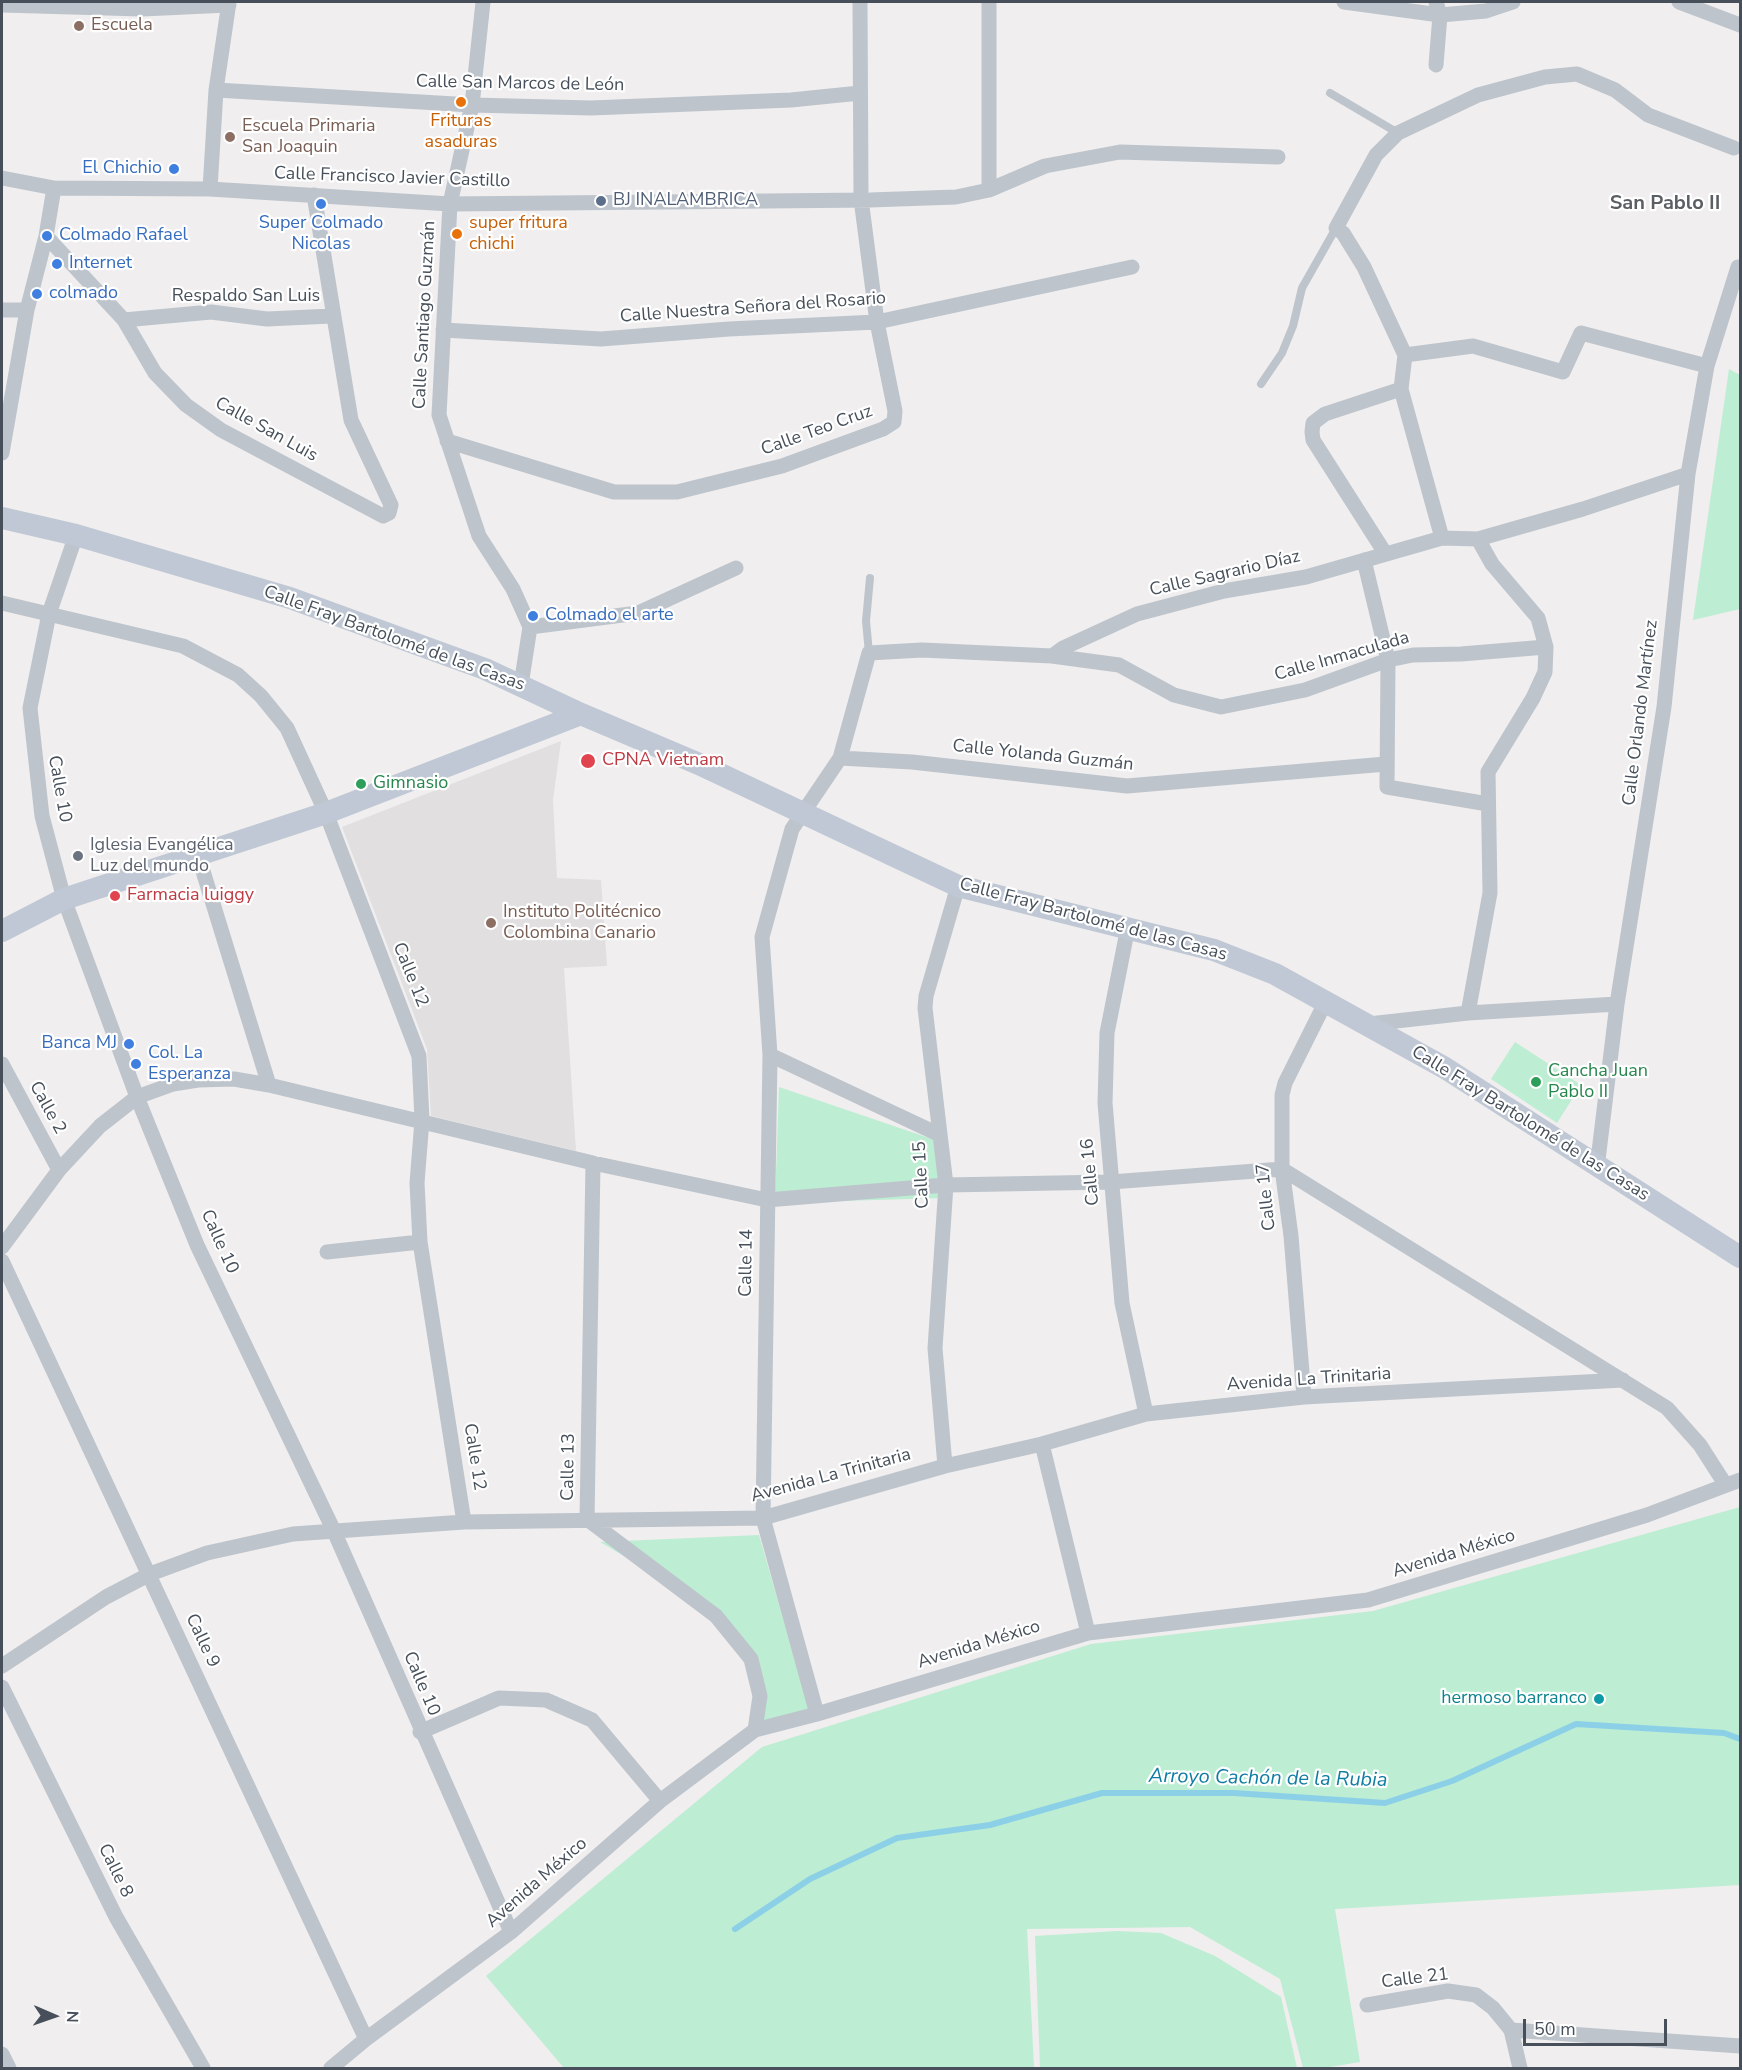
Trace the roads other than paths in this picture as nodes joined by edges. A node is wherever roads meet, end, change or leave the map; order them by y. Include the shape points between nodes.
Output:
1 (483, 2) edge
2 (860, 2) edge
3 (989, 2) edge
4 (1344, 2) edge
5 (1513, 2) edge
6 (1679, 2) edge
7 (229, 3) edge
8 (2, 5) edge
9 (1438, 8) edge
10 (1740, 25) edge
11 (1436, 65) dead end
12 (216, 90) junction
13 (860, 93) junction
14 (1330, 93) dead end
15 (472, 105) junction
16 (1398, 133) junction
17 (1734, 148) dead end
18 (1278, 157) dead end
19 (2, 178) edge
20 (54, 188) junction
21 (210, 189) junction
22 (989, 190) junction
23 (314, 195) junction
24 (861, 199) junction
25 (450, 204) junction
26 (1336, 228) junction
27 (46, 237) junction
28 (1132, 267) dead end
29 (1738, 267) dead end
30 (2, 310) edge
31 (27, 310) junction
32 (332, 316) junction
33 (124, 320) junction
34 (876, 322) junction
35 (443, 330) junction
36 (1405, 355) junction
37 (1707, 366) junction
38 (1261, 384) dead end
39 (1401, 389) junction
40 (447, 441) junction
41 (2, 453) edge
42 (1688, 474) junction
43 (2, 518) edge
44 (76, 535) junction
45 (1442, 538) junction
46 (1478, 538) junction
47 (1385, 553) junction
48 (1364, 560) junction
49 (736, 568) dead end
50 (870, 578) dead end
51 (2, 603) edge
52 (49, 614) junction
53 (530, 627) junction
54 (1546, 647) junction
55 (869, 653) junction
56 (1052, 656) junction
57 (1388, 660) junction
58 (521, 685) junction
59 (581, 714) junction
60 (840, 758) junction
61 (1386, 764) junction
62 (1488, 804) junction
63 (326, 813) junction
64 (804, 814) junction
65 (198, 855) junction
66 (958, 886) junction
67 (64, 899) junction
68 (1128, 927) junction
69 (2, 931) edge
70 (1326, 1001) junction
71 (1617, 1004) junction
72 (1468, 1013) junction
73 (1370, 1024) junction
74 (770, 1055) junction
75 (2, 1064) edge
76 (269, 1085) junction
77 (137, 1097) junction
78 (422, 1120) junction
79 (940, 1135) junction
80 (592, 1163) junction
81 (1597, 1168) junction
82 (1282, 1169) junction
83 (59, 1170) junction
84 (1111, 1182) junction
85 (946, 1185) junction
86 (767, 1200) junction
87 (420, 1242) junction
88 (2, 1247) edge
89 (327, 1252) dead end
90 (1740, 1257) edge
91 (2, 1261) edge
92 (1623, 1380) junction
93 (1304, 1397) junction
94 (1146, 1414) junction
95 (1042, 1444) junction
96 (945, 1466) junction
97 (1733, 1482) edge
98 (763, 1518) junction
99 (587, 1519) junction
100 (464, 1522) junction
101 (333, 1529) junction
102 (150, 1574) junction
103 (1088, 1633) junction
104 (2, 1666) edge
105 (2, 1687) edge
106 (817, 1714) junction
107 (755, 1730) junction
108 (420, 1731) junction
109 (660, 1801) junction
110 (511, 1932) junction
111 (1367, 2005) dead end
112 (1511, 2030) junction
113 (366, 2039) junction
114 (1740, 2046) edge
115 (2, 2054) edge
116 (9, 2068) edge
117 (202, 2068) edge
118 (331, 2068) edge
119 (1520, 2068) edge

1 - 15 street, Calle Santiago Guzmán
2 - 13 street, Calle Teo Cruz
3 - 22 street
4 - 9 street
5 - 9 street via 1486,11
6 - 10 street
7 - 8 street via 142,9
7 - 12 street
9 - 11 street
12 - 15 street, Calle San Marcos de León
12 - 21 street
13 - 15 street, Calle San Marcos de León via 790,100 591,108
13 - 24 street, Calle Teo Cruz
14 - 16 lane
15 - 25 street, Calle Santiago Guzmán
16 - 17 street via 1478,95 1545,77 1577,74 1616,90 1648,114
16 - 26 street via 1376,155
18 - 22 street, Calle Francisco Javier Castillo via 1120,152 1045,166
19 - 20 street, Calle Francisco Javier Castillo
20 - 21 street, Calle Francisco Javier Castillo
20 - 27 street
21 - 23 street, Calle Francisco Javier Castillo
22 - 24 street, Calle Francisco Javier Castillo via 956,197
23 - 25 street, Calle Francisco Javier Castillo
23 - 32 street
24 - 25 street, Calle Francisco Javier Castillo
24 - 34 street, Calle Teo Cruz
25 - 35 street, Calle Santiago Guzmán
26 - 36 street via 1364,267
26 - 38 lane via 1302,288 1282,353
27 - 31 street
27 - 33 street, Calle San Luis
28 - 34 street, Calle Nuestra Señora del Rosario
29 - 37 street, Calle Orlando Martínez
30 - 31 street
31 - 41 street
32 - 33 street, Respaldo San Luis via 267,319 211,312
32 - 33 street, Calle San Luis via 351,420 391,505 389,513 383,516 220,430 186,405 155,373
34 - 35 street, Calle Nuestra Señora del Rosario via 601,339
34 - 40 street, Calle Teo Cruz via 894,422 782,466 677,492 614,492
35 - 40 street, Calle Santiago Guzmán via 439,415
36 - 37 street via 1473,346 1563,372 1581,333
36 - 39 street
37 - 42 street, Calle Orlando Martínez
39 - 45 street
39 - 47 street via 1325,414 1313,423 1311,432 1312,440
40 - 53 street, Calle Santiago Guzmán via 478,536 513,589
42 - 46 street, Calle Sagrario Díaz
42 - 71 street, Calle Orlando Martínez via 1664,707
43 - 44 main road, Calle Fray Bartolomé de las Casas
44 - 52 street, Calle 10
44 - 58 main road, Calle Fray Bartolomé de las Casas via 290,598
45 - 46 street, Calle Sagrario Díaz
45 - 47 street, Calle Sagrario Díaz
46 - 54 street via 1492,564 1539,618
47 - 48 street, Calle Sagrario Díaz
48 - 56 street, Calle Sagrario Díaz via 1306,577 1224,591 1137,614
48 - 57 street
49 - 53 street via 638,613
50 - 55 lane via 866,621
51 - 52 street, Calle 12
52 - 63 street, Calle 12 via 183,646 238,675 287,728
52 - 67 street, Calle 10 via 30,708 42,816
53 - 58 street
54 - 57 street, Calle Inmaculada
54 - 62 street via 1545,672 1533,699 1488,772
55 - 56 street via 922,650
55 - 60 street
56 - 57 street, Calle Inmaculada via 1119,665 1174,695 1221,706 1305,690
57 - 61 street
58 - 59 main road, Calle Fray Bartolomé de las Casas
59 - 63 main road
59 - 64 main road, Calle Fray Bartolomé de las Casas
60 - 61 street, Calle Yolanda Guzmán via 912,762 1127,786
60 - 64 street
61 - 62 street via 1387,787
62 - 72 street via 1490,893
63 - 65 main road
63 - 78 street, Calle 12 via 414,1038 419,1056
64 - 66 main road, Calle Fray Bartolomé de las Casas
64 - 74 street, Calle 14 via 792,828 763,926
65 - 67 main road
65 - 76 street
66 - 68 main road, Calle Fray Bartolomé de las Casas
66 - 79 street, Calle 15 via 926,996
67 - 69 main road
67 - 77 street, Calle 10
68 - 70 main road, Calle Fray Bartolomé de las Casas via 1214,950 1275,974
68 - 84 street, Calle 16 via 1107,1033 1105,1103
70 - 73 main road, Calle Fray Bartolomé de las Casas
70 - 82 street, Calle 17 via 1285,1083
71 - 72 street
71 - 81 street, Calle Orlando Martínez
72 - 73 street
73 - 81 main road, Calle Fray Bartolomé de las Casas via 1445,1068
74 - 79 street
74 - 86 street, Calle 14
75 - 83 street, Calle 2
76 - 77 street via 234,1079 198,1080
76 - 78 street
77 - 83 street via 100,1126
77 - 101 street, Calle 10 via 197,1245
78 - 80 street
78 - 87 street, Calle 12 via 417,1183
79 - 85 street, Calle 15
80 - 86 street
80 - 99 street, Calle 13
81 - 90 main road, Calle Fray Bartolomé de las Casas
82 - 84 street
82 - 92 street
82 - 93 street, Calle 17
83 - 88 street
84 - 85 street
84 - 94 street, Calle 16 via 1122,1303
85 - 86 street
85 - 96 street, Calle 15 via 935,1348
86 - 98 street, Calle 14
87 - 89 street
87 - 100 street, Calle 12
91 - 102 street, Calle 9
92 - 93 street, Avenida La Trinitaria
92 - 97 street via 1667,1408
93 - 94 street, Avenida La Trinitaria
94 - 95 street, Avenida La Trinitaria
95 - 96 street, Avenida La Trinitaria
95 - 103 street
96 - 98 street, Avenida La Trinitaria
97 - 103 street, Avenida México via 1647,1515 1368,1600
98 - 99 street, Avenida La Trinitaria
98 - 106 street, Calle 14
99 - 100 street, Avenida La Trinitaria
99 - 107 street, Calle 13 via 716,1616 752,1659 760,1696
100 - 101 street, Avenida La Trinitaria
101 - 102 street, Avenida La Trinitaria via 253,1542
101 - 108 street, Calle 10
102 - 104 street, Avenida La Trinitaria via 106,1597
102 - 113 street, Calle 9
103 - 106 street, Avenida México
105 - 117 street, Calle 8 via 116,1917
106 - 107 street, Avenida México
107 - 109 street, Avenida México
108 - 109 street via 499,1698 546,1700 592,1719
108 - 110 street, Calle 10
109 - 110 street, Avenida México
110 - 113 street, Avenida México
111 - 112 street, Calle 21 via 1448,1991 1476,1995
112 - 114 street
112 - 119 street
113 - 118 street, Avenida México
115 - 116 street

